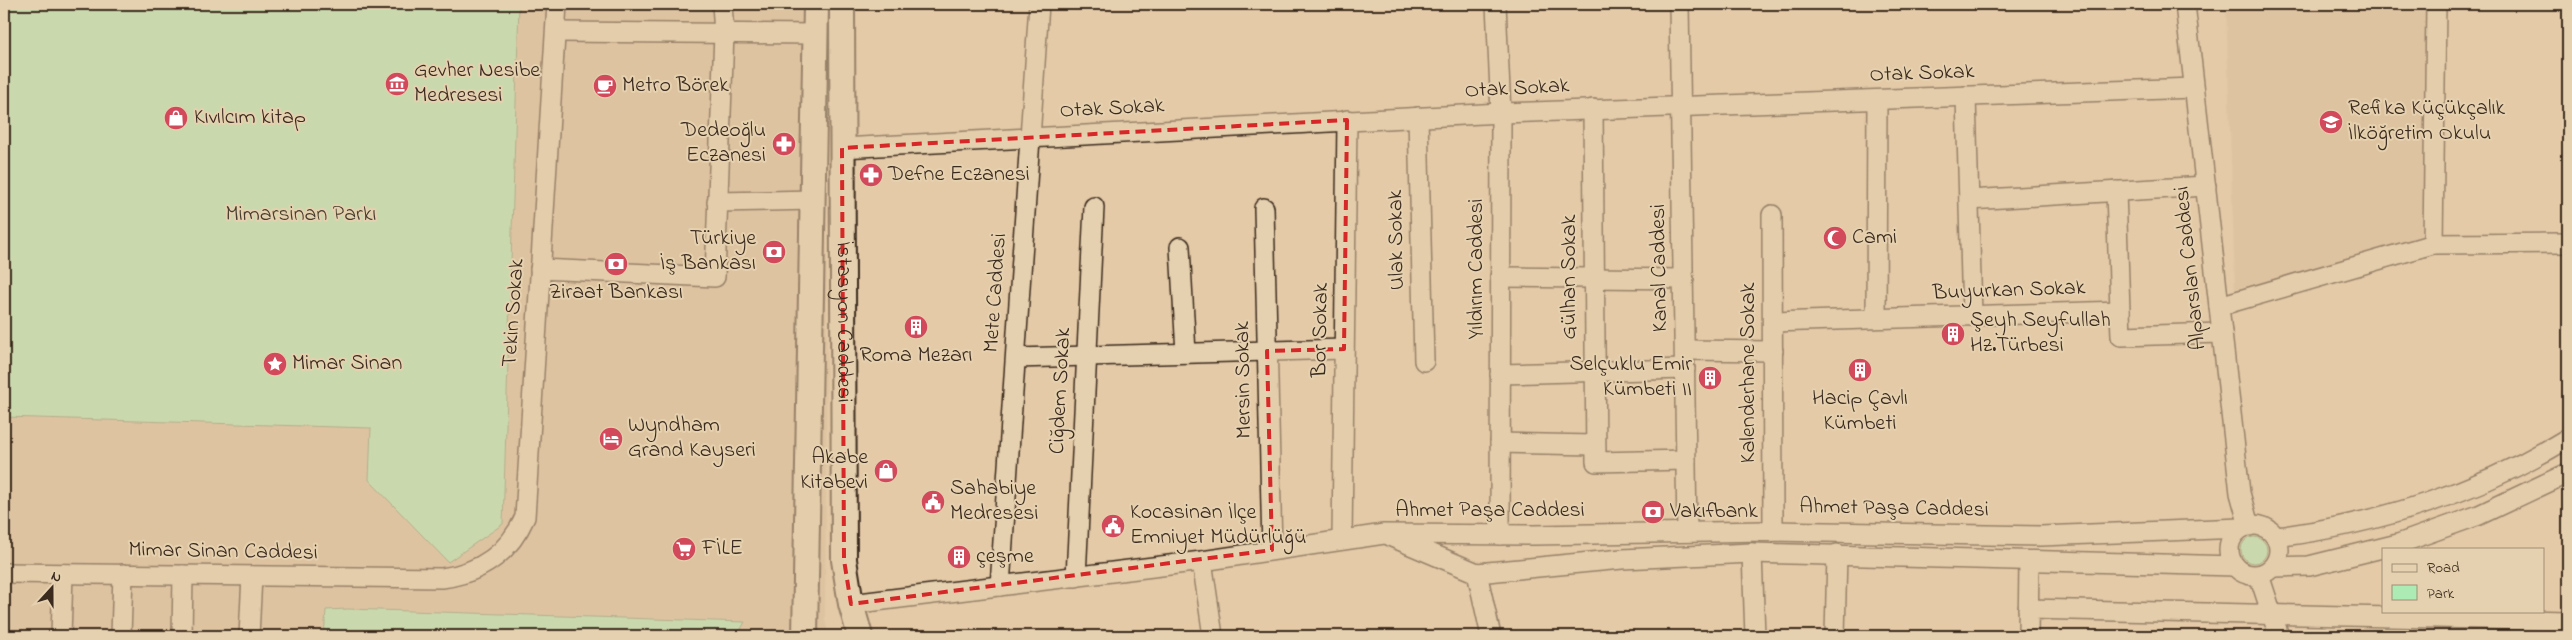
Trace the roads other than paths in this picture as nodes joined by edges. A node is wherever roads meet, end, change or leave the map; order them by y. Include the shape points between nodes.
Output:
1 (557, 4) edge
2 (722, 4) edge
3 (816, 4) edge
4 (842, 4) edge
5 (1038, 4) edge
6 (1496, 4) edge
7 (1678, 4) edge
8 (2185, 4) edge
9 (2436, 4) edge
10 (556, 32) junction
11 (724, 33) junction
12 (816, 34) junction
13 (2194, 88) junction
14 (1966, 96) junction
15 (1876, 100) junction
16 (1681, 105) junction
17 (1593, 109) junction
18 (1501, 113) junction
19 (1418, 117) junction
20 (1347, 120) junction
21 (1031, 137) junction
22 (842, 148) junction
23 (2206, 186) junction
24 (2116, 191) junction
25 (814, 200) junction
26 (1969, 200) junction
27 (717, 202) junction
28 (1094, 207) dead end
29 (1264, 208) dead end
30 (1772, 215) dead end
31 (2568, 243) edge
32 (2433, 244) junction
33 (1180, 247) dead end
34 (540, 269) junction
35 (1500, 277) junction
36 (1594, 278) junction
37 (1684, 279) junction
38 (2219, 306) junction
39 (2120, 311) junction
40 (1972, 316) junction
41 (1876, 318) junction
42 (1773, 322) junction
43 (2222, 333) junction
44 (1344, 349) junction
45 (1267, 351) junction
46 (1773, 351) junction
47 (1186, 353) junction
48 (1087, 356) junction
49 (1016, 358) junction
50 (1685, 360) junction
51 (1424, 361) dead end
52 (1594, 372) junction
53 (1500, 374) junction
54 (2568, 438) edge
55 (1500, 443) junction
56 (1594, 445) junction
57 (1686, 460) junction
58 (2568, 473) edge
59 (2245, 527) junction
60 (1773, 531) junction
61 (1687, 532) junction
62 (1384, 534) junction
63 (1500, 535) junction
64 (2276, 537) junction
65 (1342, 540) junction
66 (1272, 550) junction
67 (1752, 553) junction
68 (1837, 554) junction
69 (1202, 560) junction
70 (2029, 562) junction
71 (2234, 566) junction
72 (2266, 571) junction
73 (4, 573) edge
74 (1478, 573) junction
75 (63, 574) junction
76 (122, 574) junction
77 (183, 575) junction
78 (252, 576) junction
79 (1076, 576) junction
80 (442, 578) joint
81 (1000, 586) junction
82 (850, 604) junction
83 (2028, 609) junction
84 (2273, 615) junction
85 (2568, 621) edge
86 (2478, 628) edge
87 (61, 636) edge
88 (121, 636) edge
89 (182, 636) edge
90 (249, 636) edge
91 (805, 636) edge
92 (860, 636) edge
93 (1213, 636) edge
94 (1491, 636) edge
95 (1755, 636) edge
96 (1835, 636) edge
97 (2028, 636) edge
98 (2280, 636) edge

1 - 10 street, Tekin Sokak
2 - 11 street
3 - 12 main road, İstasyon Caddesi
4 - 22 main road, İstasyon Caddesi
5 - 21 street, Mete Caddesi
6 - 18 street, Yıldırım Caddesi
7 - 16 street, Kanal Caddesi
8 - 13 street, Alparslan Caddesi
9 - 32 street
10 - 11 street
10 - 34 street, Tekin Sokak
11 - 12 street
11 - 27 street
12 - 25 main road, İstasyon Caddesi
13 - 14 street, Otak Sokak
13 - 23 street, Alparslan Caddesi
14 - 15 street, Otak Sokak
14 - 26 street
15 - 16 street, Otak Sokak
15 - 41 street
16 - 17 street, Otak Sokak
16 - 37 street, Kanal Caddesi
17 - 18 street, Otak Sokak
17 - 36 street, Gülhan Sokak
18 - 19 street, Otak Sokak
18 - 35 street, Yıldırım Caddesi
19 - 20 street, Otak Sokak
19 - 51 street, Ulak Sokak
20 - 21 street, Otak Sokak
20 - 44 street, Bor Sokak
21 - 22 street, Otak Sokak
21 - 49 street, Mete Caddesi
22 - 82 main road, İstasyon Caddesi via 844,560
23 - 24 street
23 - 38 street, Alparslan Caddesi
24 - 26 street
24 - 39 street
25 - 27 street
25 - 91 main road, İstasyon Caddesi
26 - 40 street
27 - 34 street via 714,277
28 - 48 street, Ciğdem Sokak
29 - 45 street, Mersin Sokak
30 - 42 street, Kalenderhane Sokak
31 - 32 street
32 - 38 street
33 - 47 street
34 - 80 street, Tekin Sokak via 525,517 512,540 495,558 470,572
35 - 36 street
35 - 53 street, Yıldırım Caddesi
36 - 37 street
36 - 52 street, Gülhan Sokak
37 - 50 street, Kanal Caddesi
38 - 43 street, Alparslan Caddesi
39 - 40 street, Buyurkan Sokak
39 - 43 street via 2121,336
40 - 41 street, Buyurkan Sokak
41 - 42 street, Buyurkan Sokak
42 - 46 street, Kalenderhane Sokak
43 - 59 street, Alparslan Caddesi
44 - 45 street
44 - 65 street, Bor Sokak
45 - 47 street
45 - 66 street, Mersin Sokak
46 - 50 street
46 - 60 street, Kalenderhane Sokak
47 - 48 street
48 - 49 street
48 - 79 street, Ciğdem Sokak
49 - 81 street, Mete Caddesi
50 - 52 street
50 - 57 street, Kanal Caddesi
52 - 53 street
52 - 56 street, Gülhan Sokak
53 - 55 street, Yıldırım Caddesi
54 - 64 street via 2497,476 2440,498 2359,523
55 - 56 street
55 - 63 street, Yıldırım Caddesi
56 - 57 street via 1596,462
57 - 61 street, Kanal Caddesi
58 - 72 street via 2479,516 2398,544 2308,566
59 - 60 street, Ahmet Paşa Caddesi via 2041,536
59 - 64 street via 2264,527
59 - 71 street via 2230,542 2230,559
60 - 61 street, Ahmet Paşa Caddesi
61 - 63 street, Ahmet Paşa Caddesi
62 - 63 street, Ahmet Paşa Caddesi
62 - 65 street
62 - 74 street, Ahmet Paşa Caddesi
64 - 72 street via 2280,552
65 - 66 street
66 - 69 street
67 - 68 street, Ahmet Paşa Caddesi
67 - 74 street, Ahmet Paşa Caddesi via 1631,558
67 - 95 street
68 - 70 street, Ahmet Paşa Caddesi
68 - 96 street
69 - 79 street
69 - 93 street
70 - 71 street, Ahmet Paşa Caddesi
70 - 83 street
71 - 72 street via 2242,572
72 - 84 street
73 - 75 street, Mimar Sinan Caddesi
74 - 94 street
75 - 76 street, Mimar Sinan Caddesi
75 - 87 street
76 - 77 street, Mimar Sinan Caddesi
76 - 88 street
77 - 78 street, Mimar Sinan Caddesi
77 - 89 street
78 - 80 street, Mimar Sinan Caddesi
78 - 90 street
79 - 81 street
81 - 82 street
82 - 92 main road, İstasyon Caddesi
83 - 84 street
83 - 97 street
84 - 86 street
84 - 98 street
85 - 86 street

